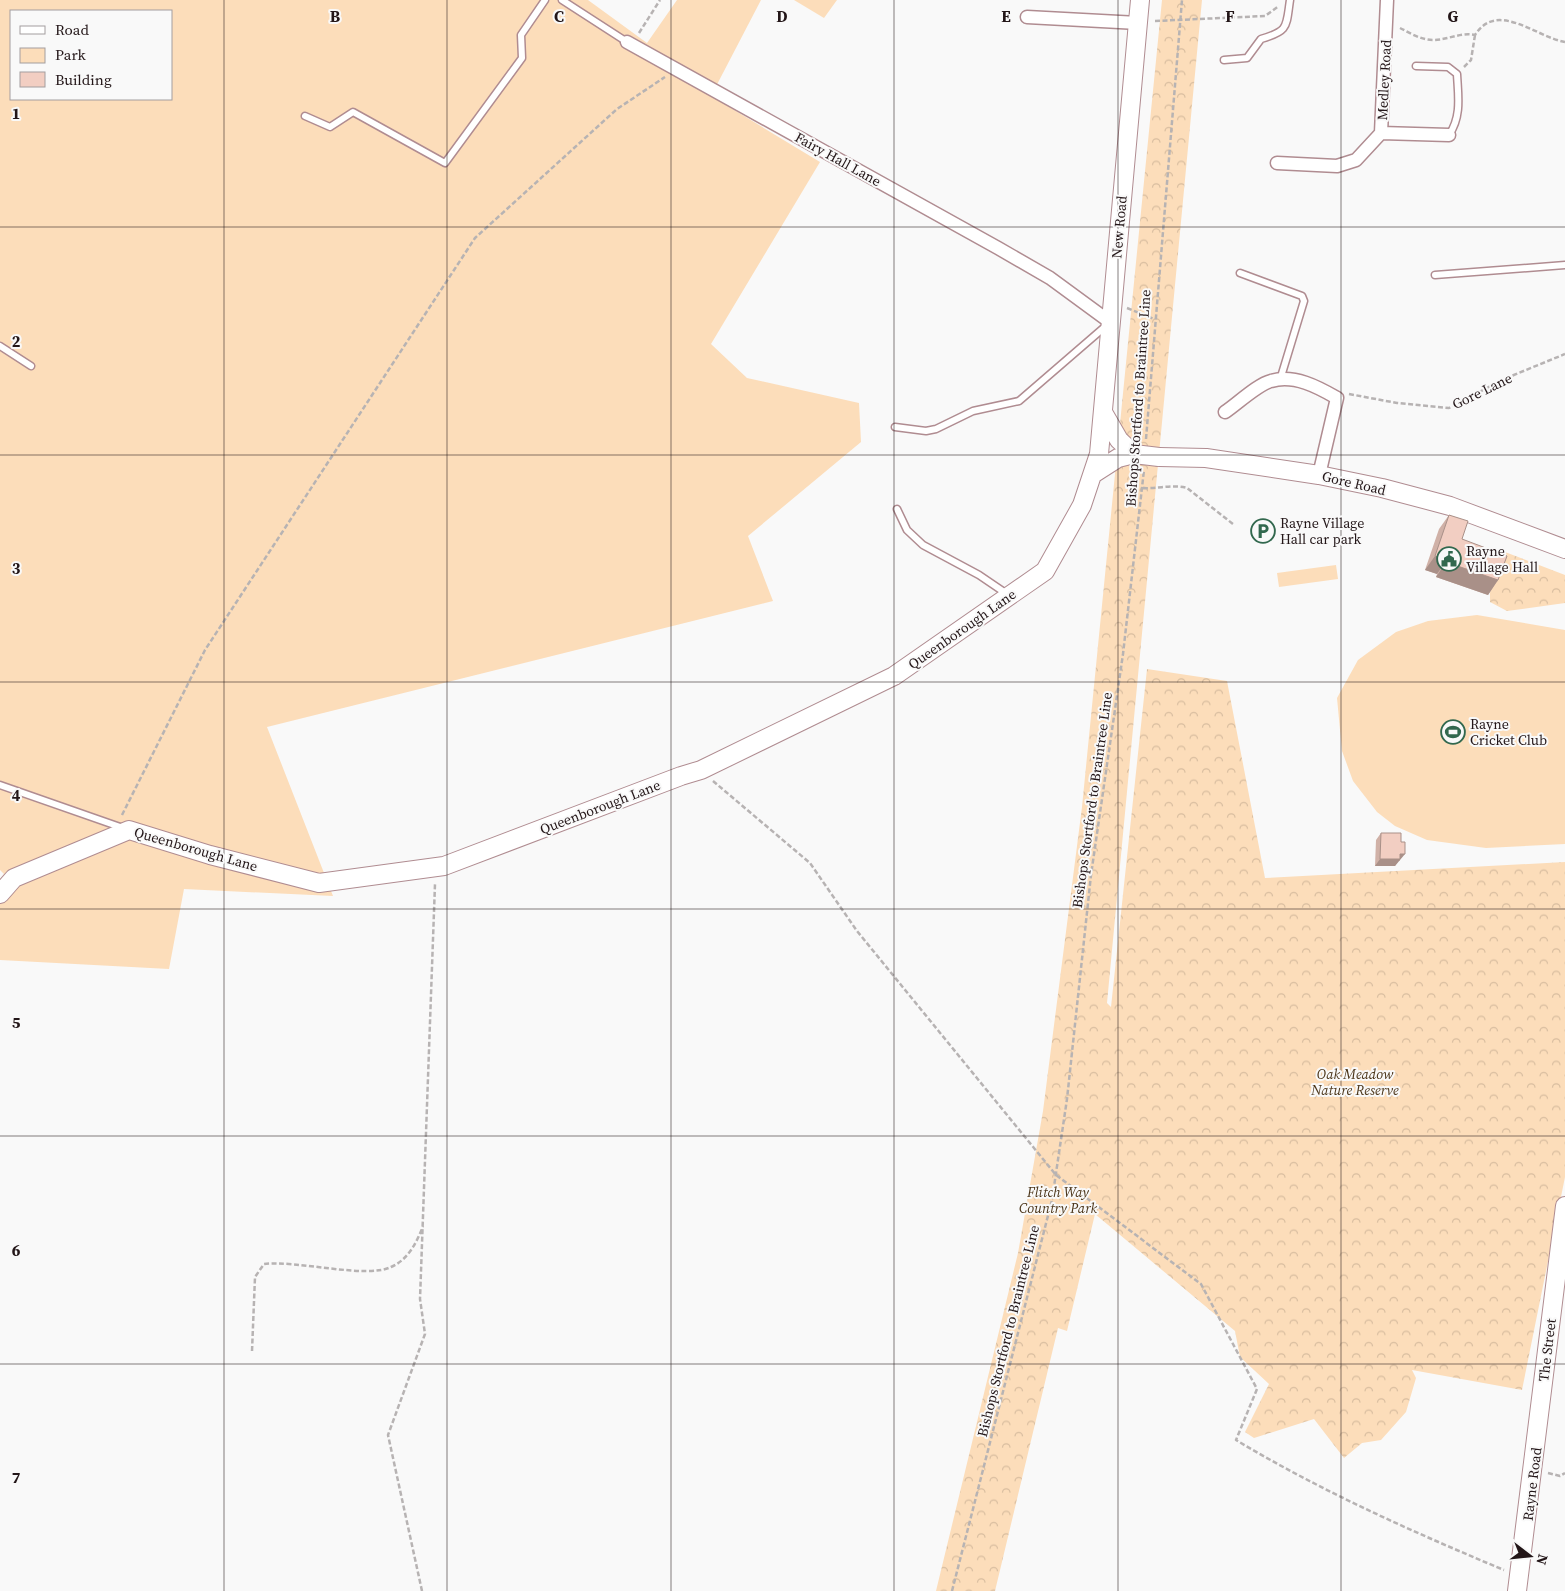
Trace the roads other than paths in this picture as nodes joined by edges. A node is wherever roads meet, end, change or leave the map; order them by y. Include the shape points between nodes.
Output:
1 (545, 0) edge
2 (562, 0) edge
3 (1140, 0) edge
4 (1290, 0) edge
5 (1387, 0) edge
6 (1027, 18) dead end
7 (1138, 22) junction
8 (629, 43) joint
9 (1224, 60) dead end
10 (1416, 66) dead end
11 (305, 116) dead end
12 (1381, 133) junction
13 (1449, 135) joint
14 (1277, 163) dead end
15 (1565, 265) edge
16 (1240, 273) dead end
17 (1435, 275) dead end
18 (1110, 322) junction
19 (0, 346) edge
20 (31, 366) dead end
21 (1280, 380) junction
22 (1226, 412) dead end
23 (1104, 414) junction
24 (895, 427) dead end
25 (1099, 454) joint
26 (1146, 454) junction
27 (1092, 474) junction
28 (1320, 475) junction
29 (897, 509) dead end
30 (1565, 549) edge
31 (1010, 596) junction
32 (0, 785) edge
33 (123, 828) junction
34 (0, 894) edge
35 (1565, 1206) edge
36 (1541, 1406) joint
37 (1518, 1584) edge

1 - 11 lane via 521,35 522,58 445,164 353,112 330,127
2 - 8 lane, Fairy Hall Lane
3 - 7 street, New Road
4 - 9 lane via 1282,31 1276,36 1261,39 1246,58
5 - 12 street, Medley Road
6 - 7 street
7 - 18 street, New Road
8 - 18 street, Fairy Hall Lane via 1050,278
10 - 13 lane via 1448,67 1457,74 1458,113
12 - 13 street
12 - 14 street, Medley Road via 1356,160 1337,166
15 - 17 lane
16 - 21 lane via 1302,296 1304,301
18 - 23 street, New Road
18 - 24 lane via 1019,401 972,411 936,430
19 - 20 lane
21 - 22 street via 1269,381
21 - 28 street via 1318,386 1337,398
23 - 25 street, New Road
23 - 26 street via 1118,440
25 - 27 street, Queenborough Lane
26 - 27 street via 1118,458
26 - 28 street, Gore Road via 1206,458
27 - 31 street, Queenborough Lane via 1082,505 1045,571
28 - 30 street, Gore Road via 1450,506
29 - 31 lane via 907,530 923,545
31 - 33 street, Queenborough Lane via 894,676 701,770 444,866 319,883
32 - 33 lane
33 - 34 street, Queenborough Lane via 14,878
35 - 36 street, The Street
36 - 37 street, Rayne Road

